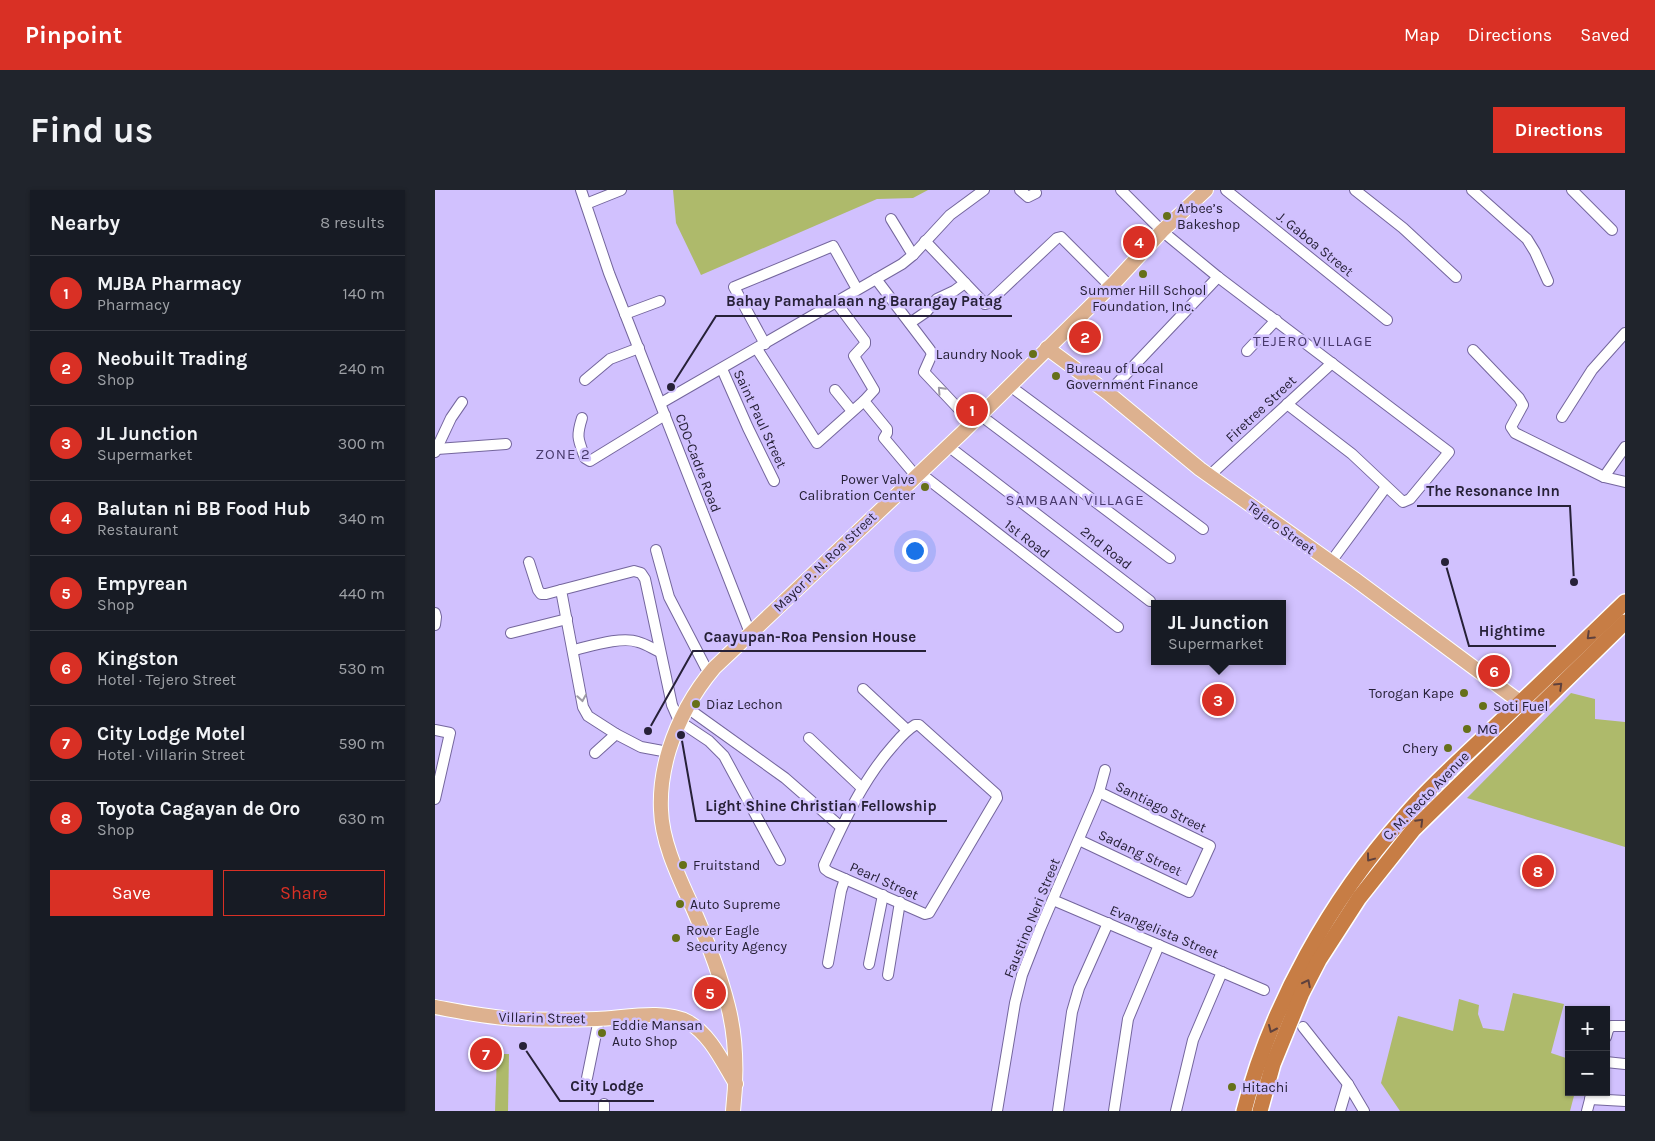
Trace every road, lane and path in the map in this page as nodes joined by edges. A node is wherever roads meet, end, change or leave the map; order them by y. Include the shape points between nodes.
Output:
1 (581, 190) edge
2 (621, 190) edge
3 (985, 190) edge
4 (1020, 190) edge
5 (1121, 190) edge
6 (1206, 190) edge
7 (1226, 190) edge
8 (1355, 190) edge
9 (1472, 190) edge
10 (1572, 190) edge
11 (1036, 193) dead end
12 (586, 204) junction
13 (891, 219) dead end
14 (1612, 230) dead end
15 (1162, 232) junction
16 (925, 241) junction
17 (913, 255) junction
18 (1218, 277) junction
19 (1455, 277) dead end
20 (876, 279) junction
21 (1548, 280) dead end
22 (965, 283) junction
23 (1110, 286) junction
24 (857, 290) junction
25 (660, 301) dead end
26 (836, 302) junction
27 (625, 314) junction
28 (1276, 320) junction
29 (1387, 320) dead end
30 (910, 323) junction
31 (1625, 333) edge
32 (761, 347) junction
33 (639, 348) junction
34 (1047, 348) junction
35 (1473, 350) dead end
36 (1247, 351) dead end
37 (1332, 363) junction
38 (722, 370) junction
39 (585, 380) dead end
40 (1010, 386) junction
41 (835, 390) dead end
42 (1108, 393) junction
43 (864, 401) junction
44 (462, 402) dead end
45 (661, 404) junction
46 (1287, 404) junction
47 (852, 411) junction
48 (665, 415) junction
49 (1562, 417) dead end
50 (583, 418) dead end
51 (976, 419) junction
52 (506, 444) dead end
53 (948, 446) junction
54 (1625, 447) edge
55 (436, 451) edge
56 (918, 475) junction
57 (1209, 476) junction
58 (1604, 477) junction
59 (774, 481) dead end
60 (1625, 482) edge
61 (1386, 487) junction
62 (1203, 529) dead end
63 (656, 550) dead end
64 (1170, 558) dead end
65 (529, 562) dead end
66 (1330, 563) junction
67 (561, 590) junction
68 (1150, 601) dead end
69 (1625, 603) edge
70 (435, 613) edge
71 (567, 619) junction
72 (1625, 622) edge
73 (435, 625) edge
74 (1118, 628) dead end
75 (511, 633) dead end
76 (750, 633) junction
77 (574, 650) junction
78 (660, 652) junction
79 (709, 674) junction
80 (579, 675) junction
81 (589, 680) dead end
82 (863, 689) dead end
83 (1520, 702) junction
84 (686, 707) junction
85 (679, 721) junction
86 (435, 730) edge
87 (907, 730) junction
88 (616, 734) junction
89 (809, 738) dead end
90 (669, 752) junction
91 (595, 753) dead end
92 (1451, 769) junction
93 (1105, 770) dead end
94 (1462, 781) junction
95 (1437, 783) junction
96 (862, 788) junction
97 (1099, 792) junction
98 (1448, 795) junction
99 (435, 798) edge
100 (841, 827) junction
101 (1079, 840) junction
102 (780, 860) dead end
103 (845, 879) junction
104 (1189, 892) joint
105 (883, 895) junction
106 (1053, 900) junction
107 (900, 902) junction
108 (1108, 923) junction
109 (1159, 945) junction
110 (829, 963) dead end
111 (869, 964) dead end
112 (1222, 972) junction
113 (888, 975) dead end
114 (1264, 990) dead end
115 (435, 1007) edge
116 (1288, 1010) junction
117 (599, 1019) junction
118 (1625, 1026) edge
119 (1303, 1027) dead end
120 (1610, 1027) edge
121 (1610, 1062) edge
122 (1625, 1064) edge
123 (587, 1078) dead end
124 (1348, 1084) junction
125 (736, 1085) junction
126 (1591, 1096) edge
127 (1625, 1101) edge
128 (733, 1111) edge
129 (997, 1111) edge
130 (1058, 1111) edge
131 (1114, 1111) edge
132 (1175, 1111) edge
133 (1244, 1111) edge
134 (1260, 1111) edge
135 (1340, 1111) edge
136 (1364, 1111) edge
137 (1587, 1111) edge

1 - 12 street, CDO-Cadre Road
2 - 12 street
3 - 16 street via 950,215
4 - 11 street via 1028,197
5 - 15 street
6 - 15 main road, Mayor P. N. Roa Street
7 - 29 street, J. Gaboa Street
8 - 19 street via 1403,228
9 - 21 street via 1527,239
10 - 14 street
12 - 27 street, CDO-Cadre Road
13 - 17 street
15 - 18 street
15 - 23 main road, Mayor P. N. Roa Street
16 - 17 street
16 - 22 street
17 - 20 street
18 - 28 street
18 - 42 street
20 - 24 street
20 - 30 street
22 - 23 street via 984,303 989,303 1061,237
22 - 30 street via 937,300
23 - 34 main road, Mayor P. N. Roa Street
24 - 26 street
24 - 32 street via 833,246 734,287
25 - 27 street
26 - 32 street
26 - 43 street via 865,341 854,356 874,390
27 - 33 street, CDO-Cadre Road
28 - 36 street
28 - 37 street
51 -> 30 street via 924,372 932,354
31 - 49 street via 1592,370
32 - 38 street
32 - 47 street via 817,443
33 - 39 street via 610,360
33 - 45 street, CDO-Cadre Road
34 - 40 main road, Mayor P. N. Roa Street
34 - 42 main road, Tejero Street
35 - 58 street via 1523,405 1511,427 1515,433
37 - 46 street, Firetree Street
37 - 61 street via 1449,452 1408,501 1400,501
38 - 45 street
38 - 59 street, Saint Paul Street
40 - 51 main road, Mayor P. N. Roa Street
40 - 62 street
41 - 47 street
42 - 57 main road, Tejero Street
43 - 47 street
43 - 56 street, 1st Road via 887,429 884,438
44 - 55 street
45 - 48 street, CDO-Cadre Road
46 - 57 street, Firetree Street
46 - 61 street via 1352,454
48 - 50 street via 590,461 585,458 578,440
48 - 76 street, CDO-Cadre Road
51 - 53 main road, Mayor P. N. Roa Street
51 - 64 street
52 - 55 street
53 - 56 main road, Mayor P. N. Roa Street
53 - 68 street, 2nd Road
54 - 58 street
56 - 74 street, 1st Road
56 - 76 main road, Mayor P. N. Roa Street
57 - 66 main road, Tejero Street
58 - 60 street
61 - 66 street
63 - 79 street via 669,597
65 - 67 street via 541,594
66 - 83 main road, Tejero Street
67 - 71 street
67 - 78 street via 639,572 645,579
69 -> 83 highway, C. M. Recto Avenue
70 - 73 street
71 - 75 street
71 - 77 street
94 -> 72 highway, C. M. Recto Avenue
76 - 79 main road, Mayor P. N. Roa Street
77 - 78 street via 631,640
77 - 80 street
78 - 85 street via 672,705
79 - 84 main road, Mayor P. N. Roa Street
80 - 81 street
80 -> 88 street via 583,706 588,716
82 - 87 street
83 - 92 highway, C. M. Recto Avenue
84 - 85 main road, Mayor P. N. Roa Street
84 - 100 street via 785,778
85 - 90 main road, Mayor P. N. Roa Street
85 - 102 street via 709,741 724,756
86 - 99 street via 450,733
87 - 96 street, Pearl Street via 881,759
87 - 107 street, Pearl Street via 919,726 997,798 929,913
88 - 90 street via 641,746
88 - 91 street
89 - 96 street
90 - 125 main road, Mayor P. N. Roa Street via 661,788 663,828 728,1005 735,1045
92 - 94 highway
92 - 95 highway, C. M. Recto Avenue
93 - 97 street, Faustino Neri Street
94 - 98 highway, C. M. Recto Avenue
95 - 98 highway
95 -> 116 highway, C. M. Recto Avenue via 1404,816 1363,866 1335,908 1305,959
96 - 100 street, Pearl Street
97 - 101 street, Faustino Neri Street
97 - 104 street, Santiago Street via 1210,846
116 -> 98 highway, C. M. Recto Avenue via 1302,993 1359,898 1413,830
100 - 103 street, Pearl Street via 824,865 825,869
101 - 104 street, Sadang Street
101 - 106 street, Faustino Neri Street
103 - 105 street, Pearl Street
103 - 110 street
105 - 107 street, Pearl Street
105 - 111 street
106 - 108 street, Evangelista Street
106 - 129 street, Faustino Neri Street via 1017,994
107 - 113 street
108 - 109 street, Evangelista Street
108 - 130 street via 1079,988 1072,1012
109 - 112 street, Evangelista Street
109 - 131 street via 1127,1019
112 - 114 street, Evangelista Street
112 - 132 street via 1193,1040
115 - 117 main road, Villarin Street via 487,1017
116 -> 133 highway, C. M. Recto Avenue via 1264,1046
116 - 134 highway, C. M. Recto Avenue
117 - 123 street
117 - 125 main road, Villarin Street via 661,1016 687,1021 703,1034
118 - 120 street
119 - 124 street
121 - 122 street
124 - 135 street
124 - 136 street
125 - 128 main road, Mayor P. N. Roa Street
126 - 127 street
126 - 137 street

